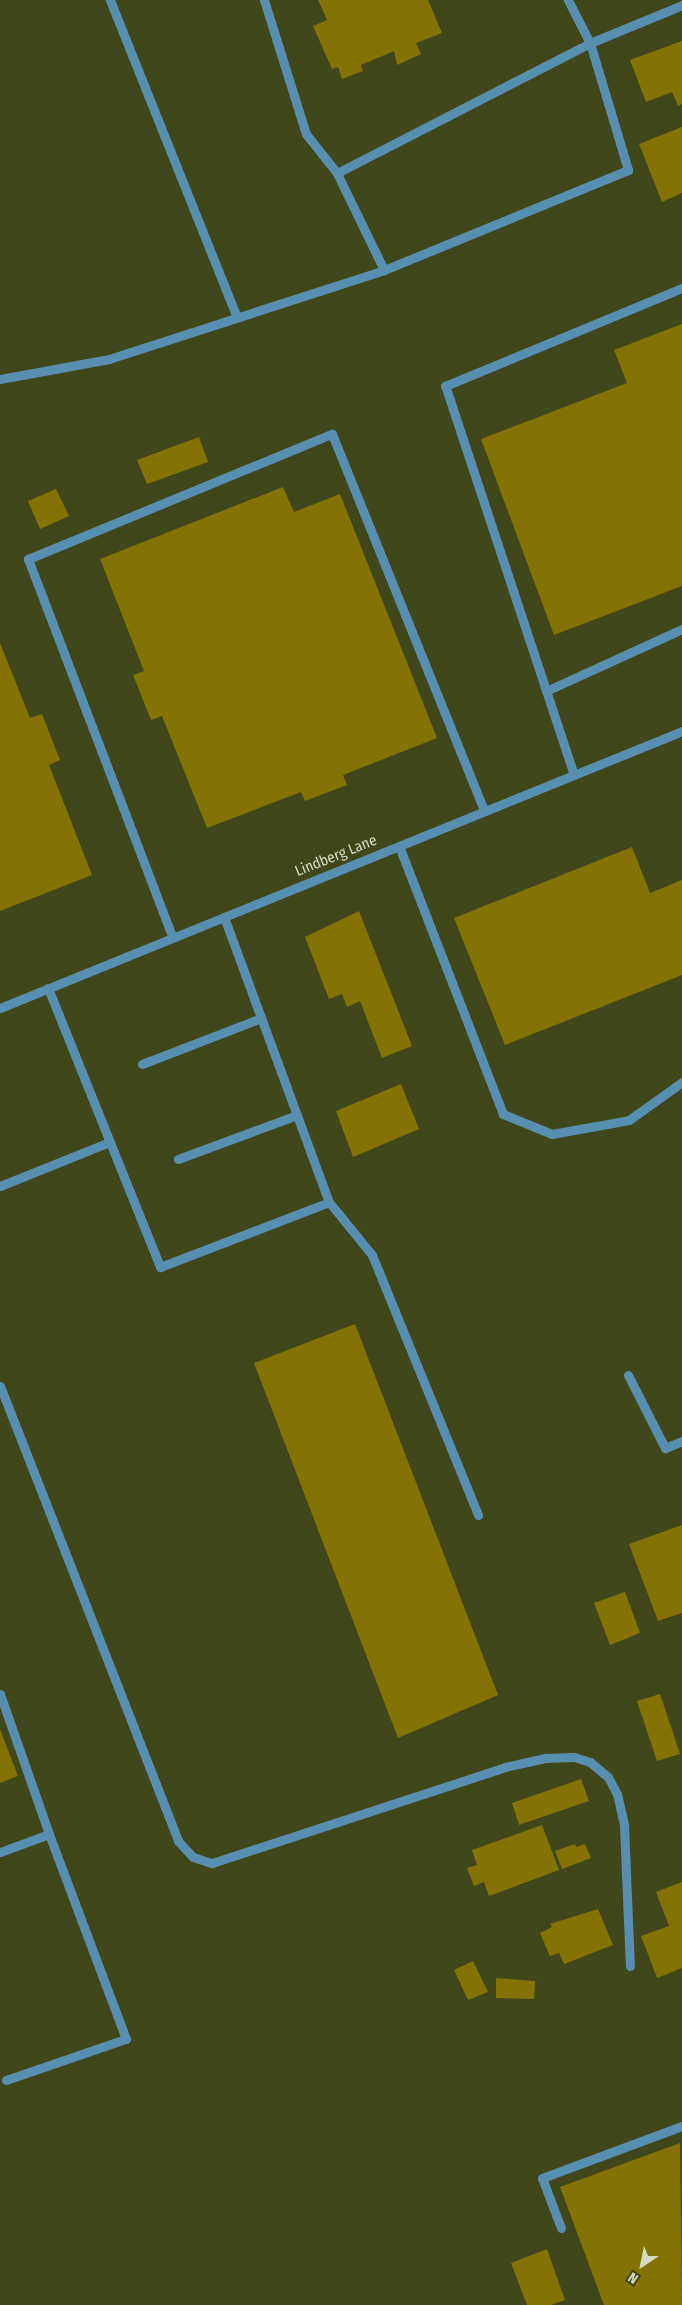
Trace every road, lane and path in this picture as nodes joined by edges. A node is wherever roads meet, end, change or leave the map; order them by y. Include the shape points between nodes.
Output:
1 (110, 0) edge
2 (264, 0) edge
3 (568, 0) edge
4 (682, 5) edge
5 (590, 43) junction
6 (337, 174) junction
7 (384, 270) junction
8 (682, 288) edge
9 (237, 318) junction
10 (0, 379) edge
11 (682, 629) edge
12 (546, 691) junction
13 (682, 731) edge
14 (574, 775) junction
15 (484, 811) junction
16 (398, 846) junction
17 (224, 917) junction
18 (172, 936) junction
19 (48, 988) junction
20 (0, 1008) edge
21 (261, 1018) junction
22 (142, 1064) dead end
23 (682, 1082) edge
24 (297, 1116) junction
25 (107, 1143) junction
26 (178, 1158) dead end
27 (0, 1186) edge
28 (329, 1202) junction
29 (628, 1375) dead end
30 (0, 1386) edge
31 (682, 1441) edge
32 (478, 1515) dead end
33 (0, 1694) edge
34 (50, 1834) junction
35 (0, 1852) edge
36 (630, 1966) dead end
37 (6, 2080) dead end
38 (682, 2126) edge
39 (560, 2228) dead end

1 - 9 street
2 - 6 street via 306,134
3 - 5 street
4 - 5 street
5 - 6 street
5 - 7 street via 628,170
6 - 7 street
7 - 9 street
8 - 12 street via 445,386
9 - 10 street via 109,359
11 - 12 street
12 - 14 street
13 - 14 street, Lindberg Lane
14 - 15 street, Lindberg Lane
15 - 16 street, Lindberg Lane
15 - 18 street via 332,434 28,559
16 - 17 street, Lindberg Lane
16 - 23 street via 503,1114 552,1134 629,1120
17 - 18 street, Lindberg Lane
17 - 21 street
18 - 19 street, Lindberg Lane
19 - 20 street, Lindberg Lane
19 - 25 street
21 - 22 street
21 - 24 street
24 - 26 street
24 - 28 street
25 - 27 street
25 - 28 street via 160,1267
28 - 32 street via 372,1255
29 - 31 street via 665,1448
30 - 36 street via 178,1841 193,1857 212,1863 505,1767 544,1758 574,1757 590,1762 608,1777 617,1794 624,1825
33 - 34 street
34 - 35 street
34 - 37 street via 126,2039
38 - 39 street via 542,2178

